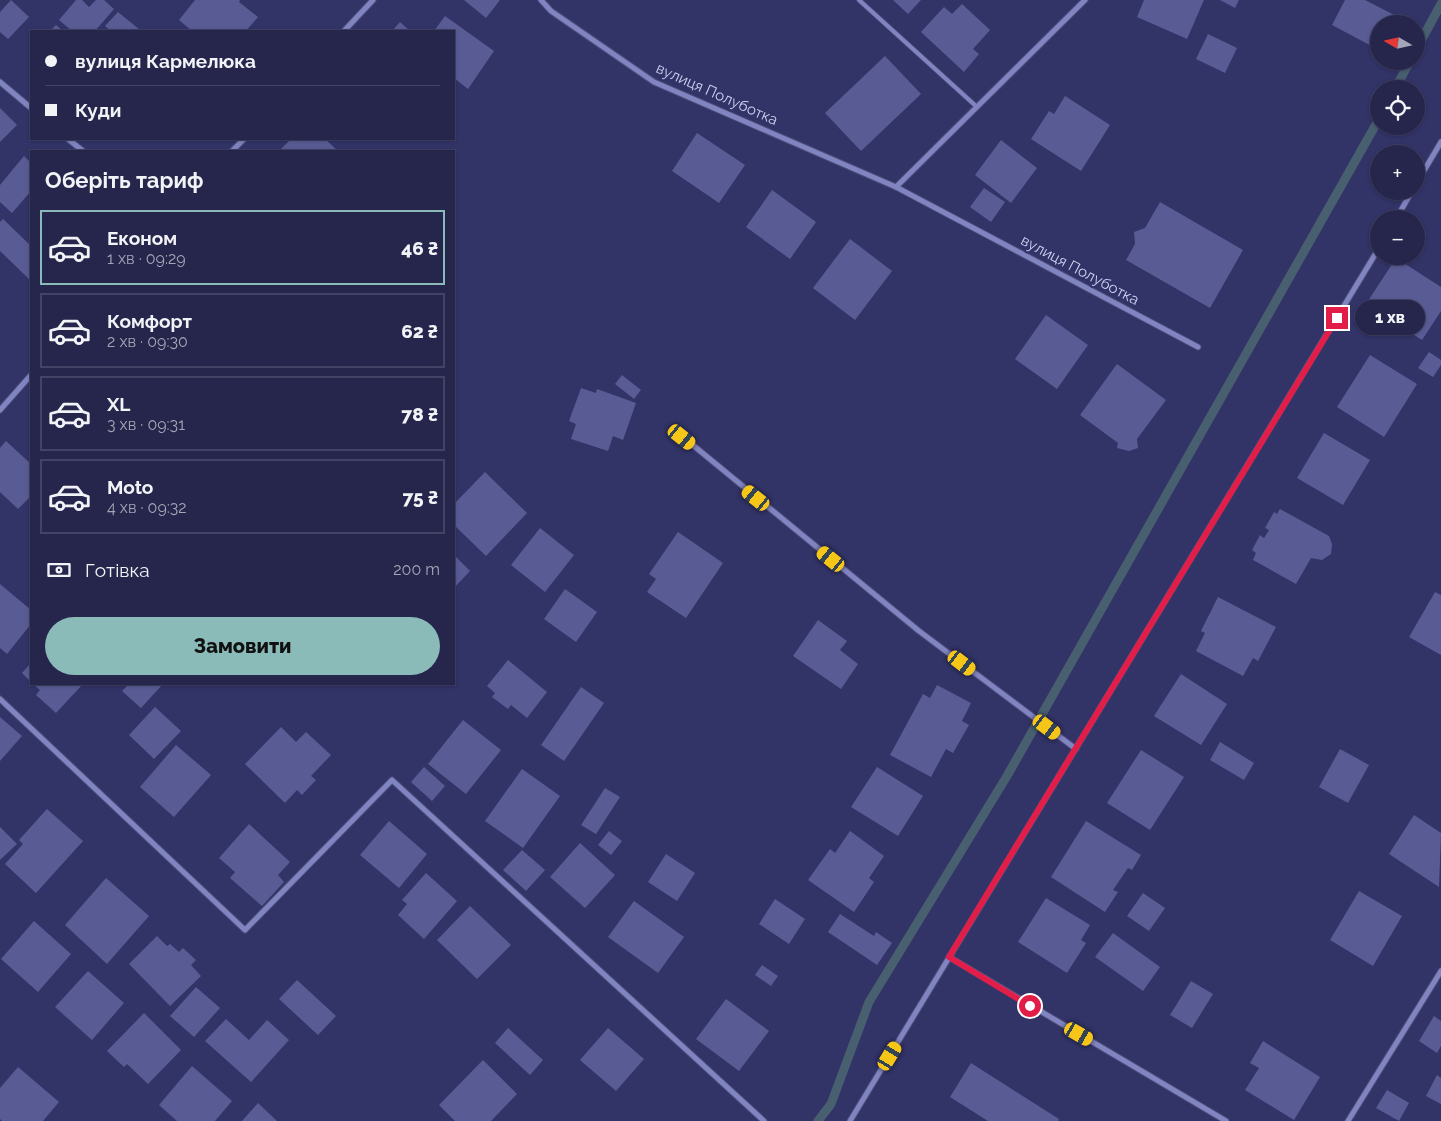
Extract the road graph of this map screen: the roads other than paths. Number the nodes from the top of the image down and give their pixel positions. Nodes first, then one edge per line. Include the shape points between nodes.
1 (373, 0) edge
2 (541, 0) edge
3 (859, 0) edge
4 (1085, 0) edge
5 (345, 30) edge
6 (0, 82) edge
7 (30, 107) edge
8 (977, 107) junction
9 (69, 140) edge
10 (243, 140) edge
11 (1441, 142) edge
12 (82, 150) edge
13 (233, 150) edge
14 (1425, 169) edge
15 (896, 187) junction
16 (1370, 263) edge
17 (1198, 347) dead end
18 (30, 376) edge
19 (0, 410) edge
20 (682, 437) dead end
21 (0, 699) edge
22 (1076, 749) junction
23 (949, 957) junction
24 (1441, 971) edge
25 (764, 1121) edge
26 (850, 1121) edge
27 (1226, 1121) edge
28 (1348, 1121) edge

1 - 5 street
2 - 15 street, вулиця Полуботка via 551,11 654,82
3 - 8 lane
4 - 8 street
6 - 7 street
8 - 15 street
9 - 12 street
10 - 13 street
11 - 14 street
15 - 17 street, вулиця Полуботка
16 - 22 street
18 - 19 street
20 - 22 street via 919,632
21 - 25 street via 245,930 392,780
22 - 23 street
23 - 26 street
23 - 27 street
24 - 28 street

